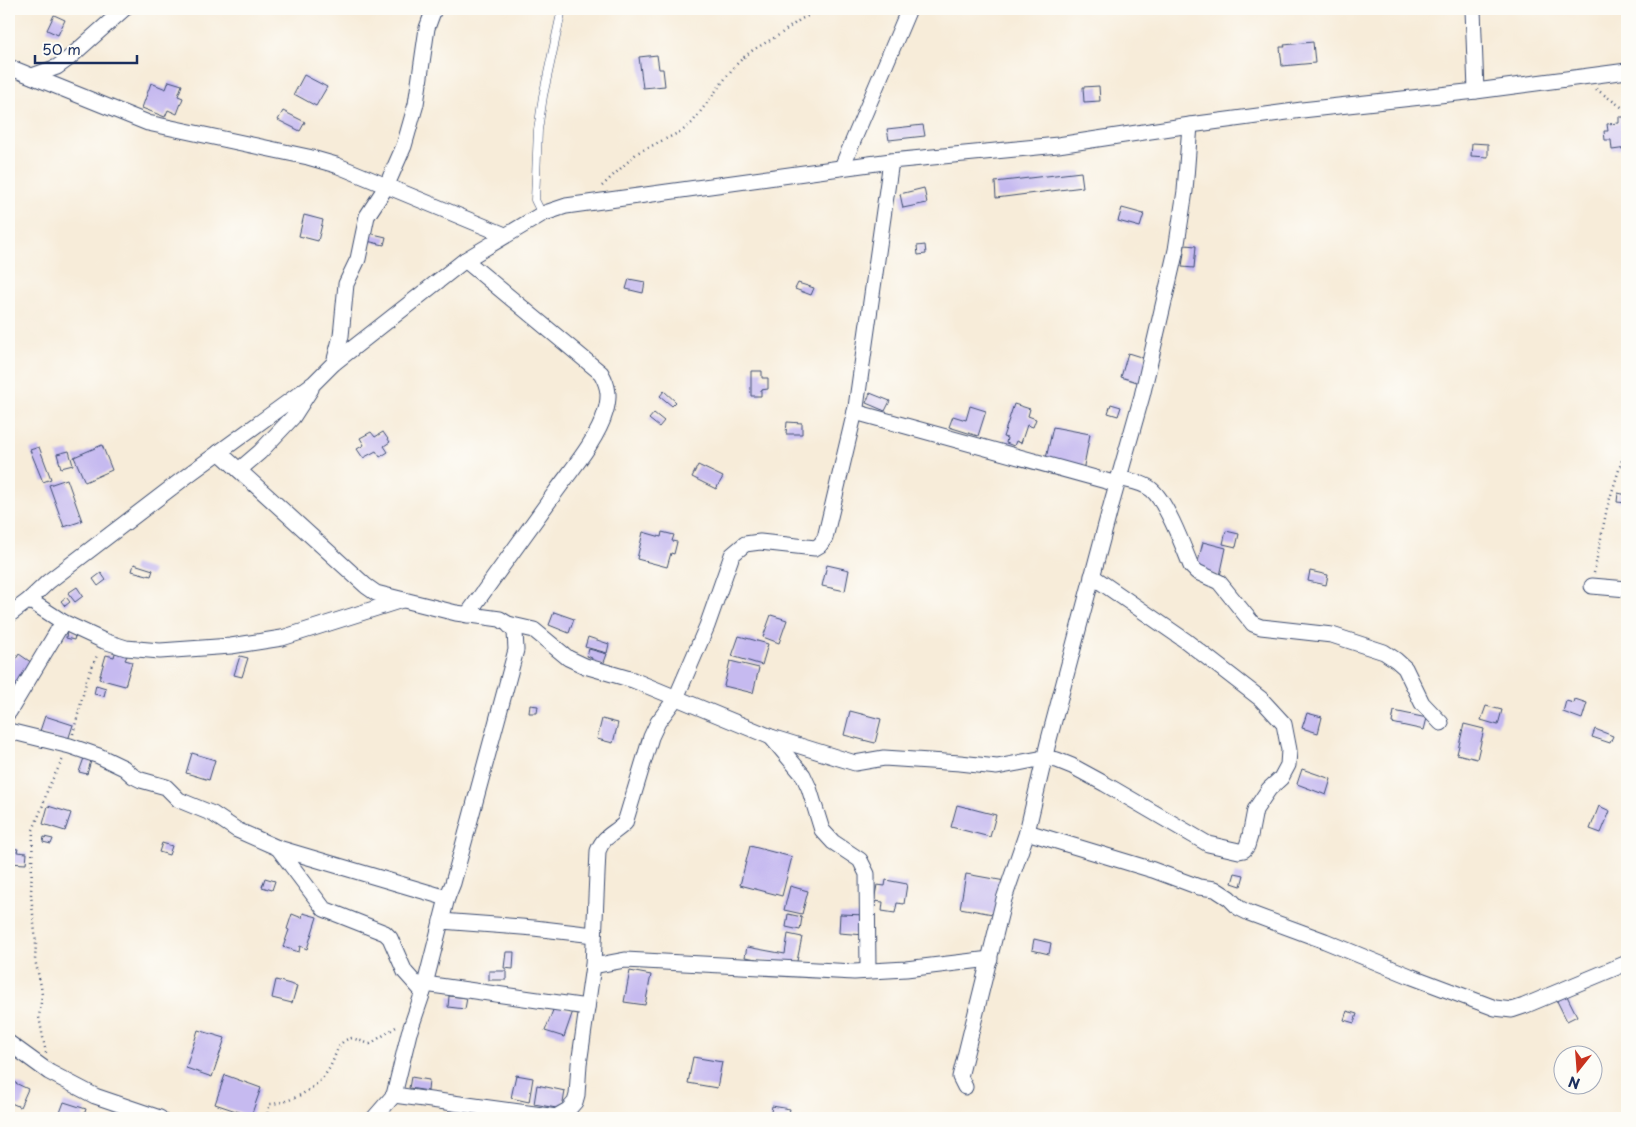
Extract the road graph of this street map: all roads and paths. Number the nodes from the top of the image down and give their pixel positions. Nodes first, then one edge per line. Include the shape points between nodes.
1 (124, 9) edge
2 (434, 9) edge
3 (446, 9) edge
4 (562, 9) edge
5 (817, 9) edge
6 (909, 9) edge
7 (1473, 9) edge
8 (427, 28) junction
9 (9, 67) edge
10 (1627, 71) edge
11 (32, 76) junction
12 (1577, 77) junction
13 (1476, 91) junction
14 (1627, 111) edge
15 (1190, 125) junction
16 (891, 161) junction
17 (842, 167) junction
18 (386, 187) junction
19 (591, 203) junction
20 (542, 214) junction
21 (505, 235) junction
22 (465, 260) junction
23 (334, 363) junction
24 (314, 383) junction
25 (855, 412) junction
26 (1627, 444) edge
27 (219, 452) junction
28 (239, 470) junction
29 (1118, 481) junction
30 (1092, 576) junction
31 (1592, 586) joint
32 (1627, 589) edge
33 (29, 600) junction
34 (402, 600) junction
35 (9, 610) edge
36 (467, 615) junction
37 (63, 622) junction
38 (508, 624) junction
39 (104, 641) junction
40 (676, 698) junction
41 (9, 712) edge
42 (1441, 723) dead end
43 (9, 730) edge
44 (771, 738) junction
45 (70, 746) junction
46 (1044, 758) junction
47 (1028, 832) junction
48 (278, 848) junction
49 (447, 898) junction
50 (441, 921) junction
51 (594, 935) junction
52 (990, 959) junction
53 (1627, 963) edge
54 (593, 966) junction
55 (868, 970) junction
56 (424, 988) junction
57 (587, 1007) junction
58 (416, 1014) junction
59 (9, 1043) edge
60 (49, 1072) junction
61 (965, 1087) dead end
62 (394, 1095) junction
63 (556, 1117) edge
64 (160, 1118) edge
65 (198, 1118) edge
66 (242, 1118) edge
67 (266, 1118) edge
68 (374, 1118) edge

1 - 11 street via 68,59
2 - 8 street
3 - 8 street
4 - 20 lane via 538,130 535,200
5 - 19 path via 743,58 692,123 637,153 604,183
6 - 17 street
7 - 13 street
8 - 18 street via 416,104 404,146
9 - 11 street
10 - 12 street
11 - 18 street via 148,123 308,157 336,165
12 - 13 street
12 - 14 path
13 - 15 street
15 - 16 street via 1058,146
15 - 29 street via 1176,250 1142,396
16 - 17 street
16 - 25 street
17 - 19 street
18 - 21 street
18 - 23 street via 367,216 358,259 346,284 341,336
19 - 20 street via 566,206
20 - 21 street
21 - 22 street
22 - 23 street
22 - 36 street via 601,372 609,395 600,426
23 - 24 street
24 - 27 street
24 - 28 street via 293,417
25 - 29 street
25 - 40 street via 825,538 815,548 760,542 745,544 732,555 707,626
26 - 31 path via 1607,508
27 - 28 street
27 - 33 street via 48,582
28 - 34 street via 366,586 376,593
29 - 30 street
29 - 42 street via 1140,484 1152,490 1166,510 1192,566 1197,572 1219,582 1254,624 1332,635 1384,652 1405,668 1422,703
30 - 46 street
30 - 46 street via 1186,641 1261,700 1284,724 1288,765 1255,810 1248,846 1239,851 1208,844 1072,766
31 - 32 street
33 - 35 street
33 - 37 street
34 - 36 street
34 - 39 street via 282,638 231,646 160,651 126,648
36 - 38 street via 500,619
37 - 39 street
37 - 41 street
38 - 40 street via 534,630 568,658 585,666 633,680
38 - 49 street via 515,632 516,650
39 - 45 path via 87,679
40 - 44 street
40 - 51 street via 658,722 651,738 625,823 606,837 598,851
43 - 45 street
44 - 46 street via 855,763 884,758 997,768
44 - 55 street via 802,775 822,830 833,842 860,860 867,874
45 - 48 street via 124,768 141,780 166,787 179,800 214,814 237,830
45 - 60 path via 48,788 32,830 34,960 42,996 38,1017
46 - 47 street
47 - 52 street via 1004,899
47 - 53 street via 1215,889 1249,914 1495,1008 1512,1010 1524,1006
48 - 49 street
48 - 56 street via 324,909 385,933 405,972
49 - 50 street
50 - 51 street
50 - 56 street
51 - 54 street
52 - 55 street
52 - 61 street via 960,1077
54 - 55 street via 634,960 854,972
54 - 57 street
56 - 57 street
56 - 58 street
57 - 63 street via 577,1095 568,1110
58 - 62 street
58 - 67 path via 370,1044 346,1039 338,1046 324,1077 293,1098 270,1104
59 - 60 street
60 - 64 street via 95,1096
62 - 63 street
62 - 68 street
65 - 66 path via 223,1110

